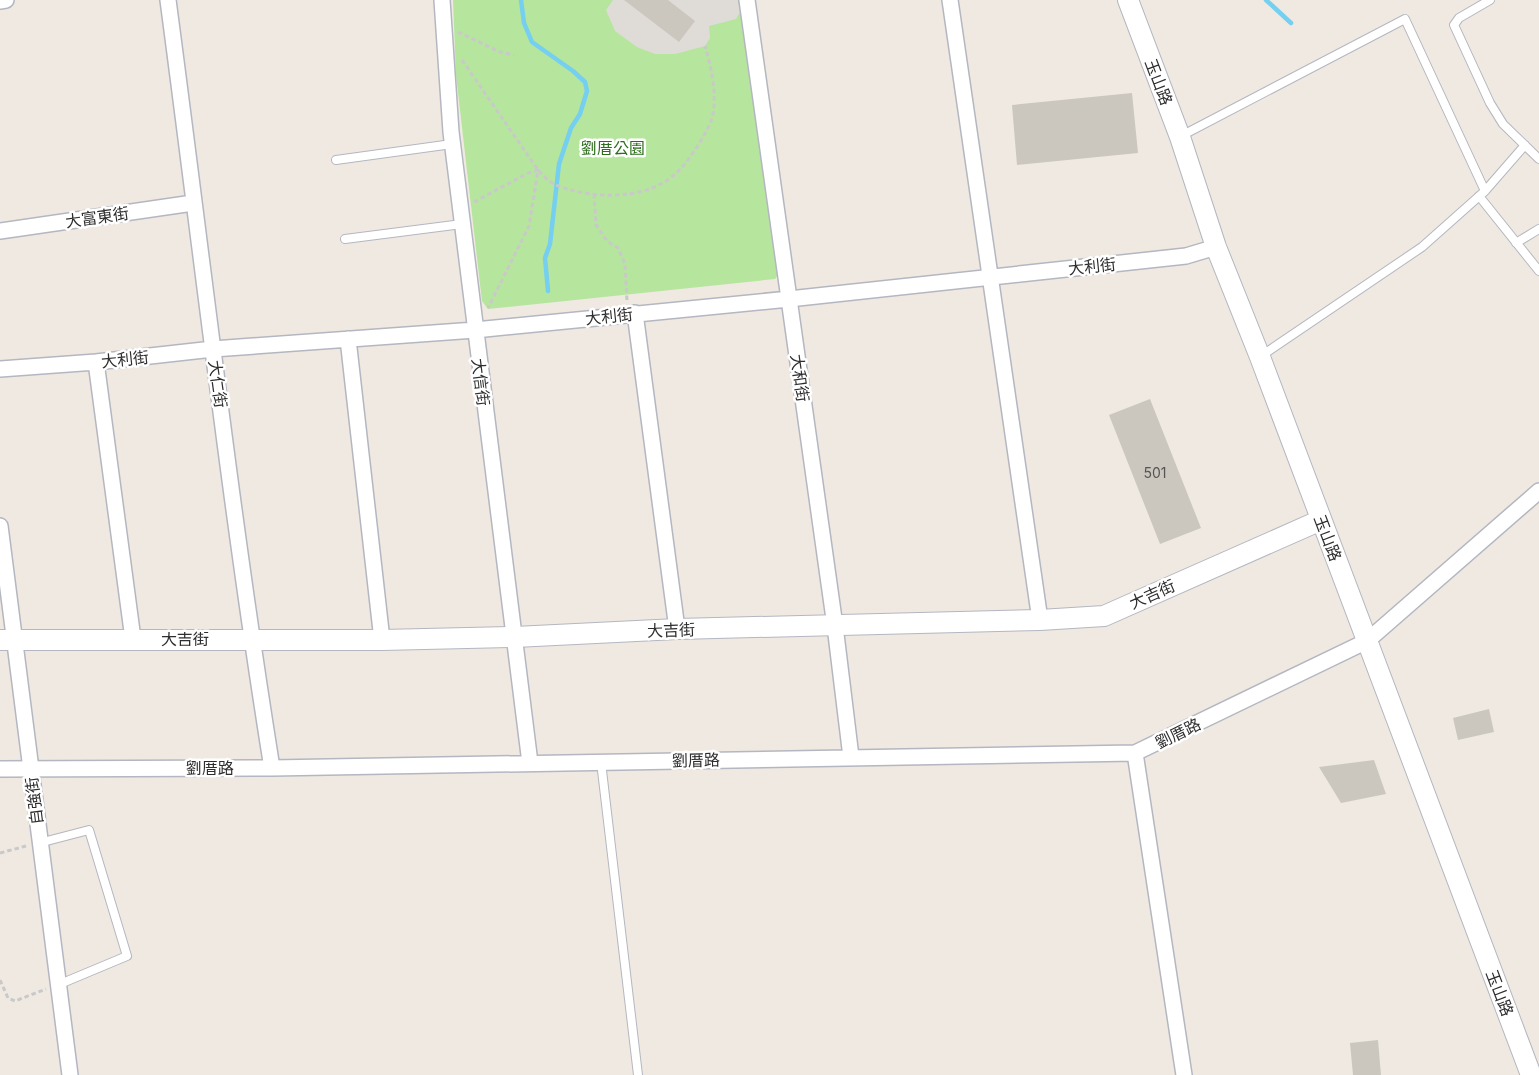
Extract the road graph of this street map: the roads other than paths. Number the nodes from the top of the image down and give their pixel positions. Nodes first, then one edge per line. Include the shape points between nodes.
1 (6, 0) edge
2 (168, 0) edge
3 (442, 0) edge
4 (747, 0) edge
5 (950, 0) edge
6 (1128, 0) edge
7 (1490, 0) edge
8 (0, 1) edge
9 (1180, 137) junction
10 (452, 144) junction
11 (1525, 145) junction
12 (1539, 159) edge
13 (336, 160) dead end
14 (1482, 194) junction
15 (193, 203) junction
16 (462, 224) junction
17 (1539, 229) edge
18 (0, 231) edge
19 (345, 239) dead end
20 (1516, 243) junction
21 (1216, 248) junction
22 (1539, 271) edge
23 (990, 276) junction
24 (789, 299) junction
25 (631, 313) junction
26 (475, 330) junction
27 (348, 339) junction
28 (213, 349) junction
29 (1260, 357) junction
30 (96, 362) junction
31 (0, 369) edge
32 (1539, 491) edge
33 (1321, 519) junction
34 (0, 526) edge
35 (1040, 620) junction
36 (835, 626) junction
37 (676, 629) junction
38 (515, 637) junction
39 (133, 639) junction
40 (252, 639) junction
41 (7, 640) edge
42 (382, 640) junction
43 (1367, 641) junction
44 (1135, 753) junction
45 (851, 757) junction
46 (601, 762) junction
47 (530, 763) junction
48 (30, 768) junction
49 (272, 768) junction
50 (0, 769) edge
51 (39, 843) junction
52 (60, 984) junction
53 (70, 1075) edge
54 (638, 1075) edge
55 (1184, 1075) edge
56 (1531, 1075) edge

1 - 8 street
2 - 15 street, 大仁街
3 - 10 street, 大信街
4 - 24 street, 大和街
5 - 23 street
6 - 9 street, 玉山路
7 - 11 lane via 1454,25 1490,103 1503,124
9 - 14 lane via 1405,19
9 - 21 street, 玉山路
10 - 13 lane
10 - 16 street, 大信街
11 - 12 lane
11 - 14 lane
14 - 20 lane
14 - 29 lane via 1422,247
15 - 18 street, 大富東街
15 - 28 street, 大仁街
16 - 19 lane
16 - 26 street, 大信街
17 - 20 lane
20 - 22 lane
21 - 23 street, 大利街 via 1186,256
21 - 29 street, 玉山路
23 - 24 street, 大利街
23 - 35 street
24 - 25 street, 大利街
24 - 36 street, 大和街
25 - 26 street, 大利街
25 - 37 street
26 - 27 street, 大利街
26 - 38 street, 大信街
27 - 28 street, 大利街
27 - 42 street
28 - 30 street, 大利街
28 - 40 street, 大仁街
29 - 33 street, 玉山路
30 - 31 street, 大利街
30 - 39 street
32 - 43 street, 劉厝路
33 - 35 street, 大吉街 via 1104,616
33 - 43 street, 玉山路
34 - 41 street, 自強街
35 - 36 street, 大吉街
36 - 37 street, 大吉街
36 - 45 street, 大和街
37 - 38 street, 大吉街
38 - 42 street, 大吉街
38 - 47 street, 大信街
39 - 40 street, 大吉街
39 - 41 street, 大吉街
40 - 42 street, 大吉街
40 - 49 street, 大仁街
41 - 48 street, 自強街
43 - 44 street, 劉厝路
43 - 56 street, 玉山路
44 - 45 street, 劉厝路
44 - 55 street
45 - 46 street, 劉厝路
46 - 47 street, 劉厝路
46 - 54 lane
47 - 49 street, 劉厝路
48 - 49 street, 劉厝路
48 - 50 street, 劉厝路
48 - 51 street, 自強街
51 - 52 street, 自強街
51 - 52 lane via 89,830 128,956
52 - 53 street, 自強街

